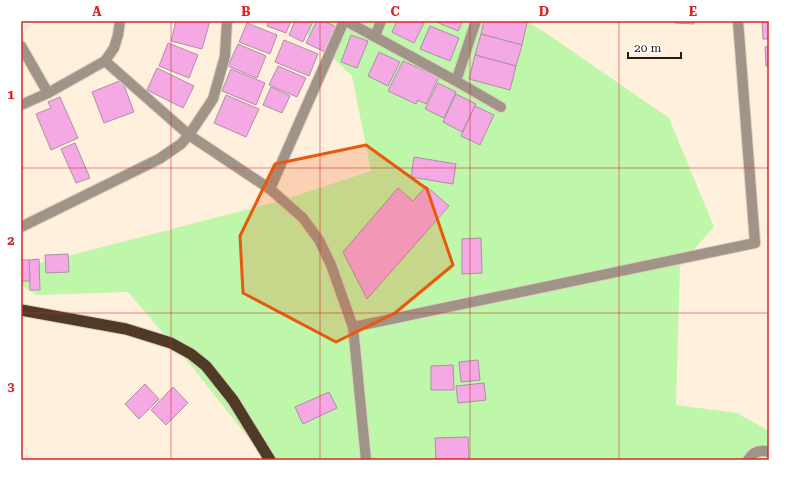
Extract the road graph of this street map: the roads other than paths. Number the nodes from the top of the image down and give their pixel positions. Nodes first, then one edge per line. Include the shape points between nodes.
1 (120, 21) edge
2 (227, 21) edge
3 (346, 21) edge
4 (381, 21) edge
5 (476, 21) edge
6 (738, 21) edge
7 (375, 36) junction
8 (21, 46) edge
9 (105, 62) junction
10 (456, 81) junction
11 (48, 93) junction
12 (21, 105) edge
13 (501, 108) dead end
14 (189, 134) junction
15 (270, 189) junction
16 (21, 227) edge
17 (21, 310) edge
18 (353, 327) junction
19 (769, 452) edge
20 (270, 460) edge
21 (366, 460) edge
22 (748, 460) edge

1 - 9 street via 114,48
2 - 14 street via 225,56 213,99
3 - 7 street
3 - 15 street
4 - 7 street
5 - 10 street
6 - 18 street via 755,243
7 - 10 street
8 - 11 street
9 - 11 street
9 - 14 street
10 - 13 street
11 - 12 street
14 - 15 street
14 - 16 street via 172,151 159,159
15 - 18 street via 303,218 319,240 331,265
17 - 20 highway via 126,329 171,343 191,354 206,366 233,400
18 - 21 street
19 - 22 street via 753,453

